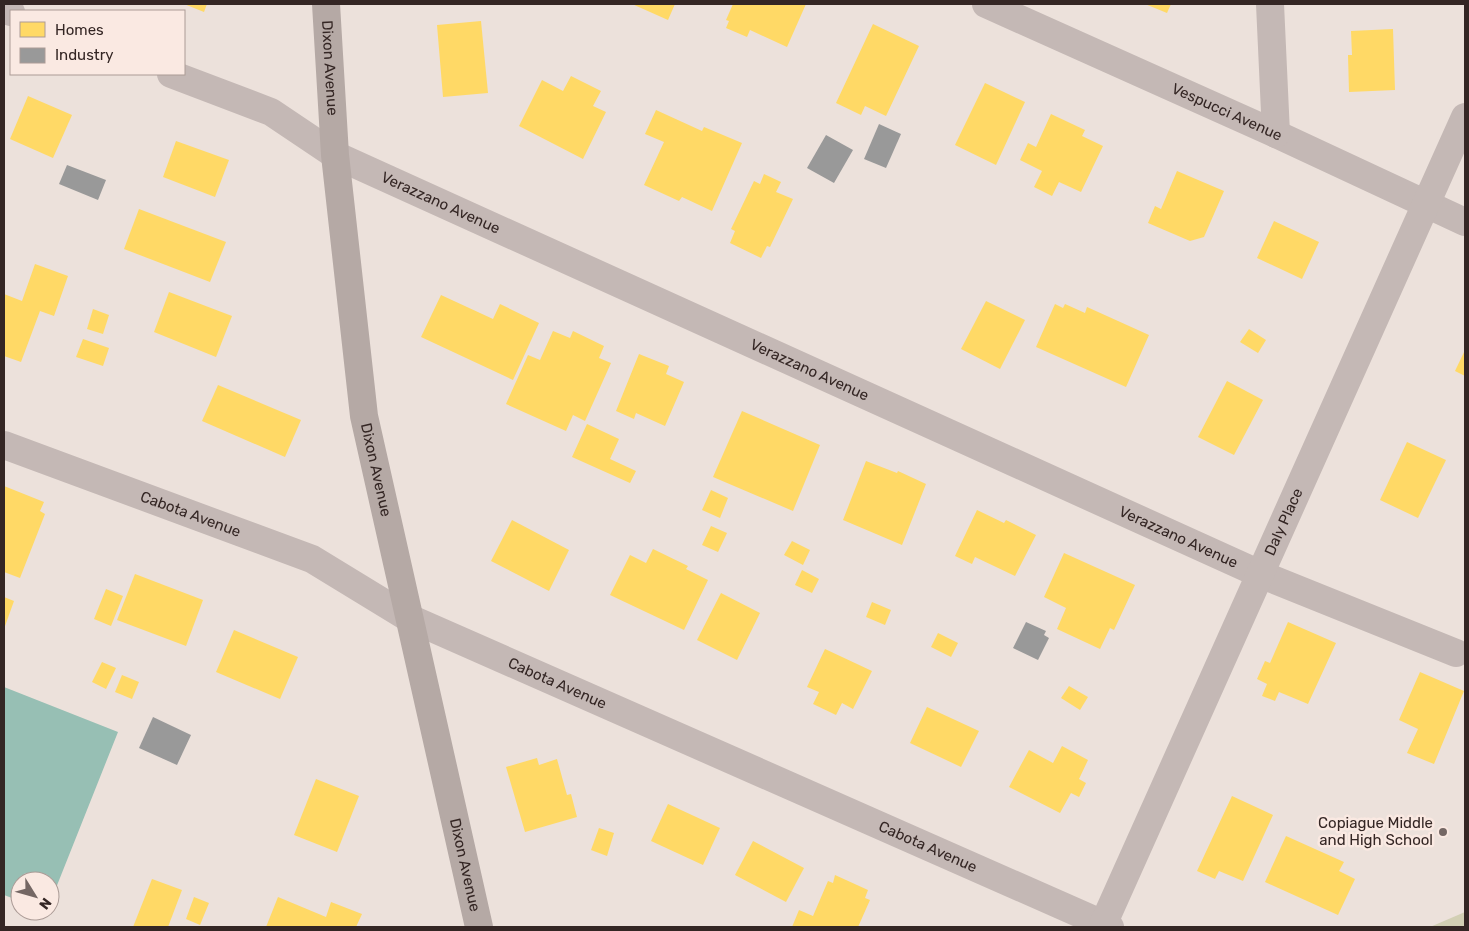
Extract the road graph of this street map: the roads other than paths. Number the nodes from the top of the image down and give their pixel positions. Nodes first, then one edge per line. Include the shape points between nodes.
1 (326, 4) edge
2 (986, 4) edge
3 (1270, 4) edge
4 (173, 75) edge
5 (1465, 117) edge
6 (1276, 134) junction
7 (335, 155) junction
8 (1426, 204) junction
9 (1465, 222) edge
10 (4, 445) edge
11 (1260, 574) junction
12 (407, 616) junction
13 (1456, 653) dead end
14 (1105, 926) edge
15 (478, 927) edge

1 - 7 main road, Dixon Avenue
2 - 6 street, Vespucci Avenue
3 - 6 street
4 - 7 street, Verazzano Avenue via 271,112
5 - 8 street, Daly Place
6 - 8 street, Vespucci Avenue
7 - 11 street, Verazzano Avenue
7 - 12 main road, Dixon Avenue via 364,416
8 - 9 street, Vespucci Avenue
8 - 11 street, Daly Place
10 - 12 street, Cabota Avenue via 312,559
11 - 13 street, Verazzano Avenue
11 - 14 street, Daly Place
12 - 14 street, Cabota Avenue
12 - 15 main road, Dixon Avenue

